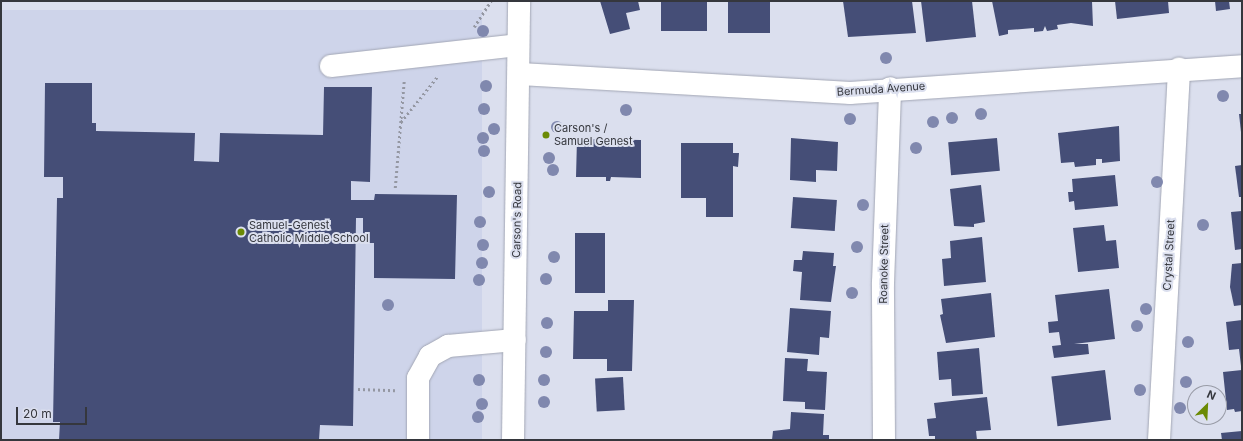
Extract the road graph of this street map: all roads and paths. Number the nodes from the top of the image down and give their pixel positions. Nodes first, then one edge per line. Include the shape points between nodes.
1 (519, 1) edge
2 (518, 45) junction
3 (331, 66) dead end
4 (1242, 66) edge
5 (1179, 69) junction
6 (405, 73) dead end
7 (520, 74) junction
8 (439, 75) dead end
9 (890, 88) junction
10 (401, 122) junction
11 (395, 188) dead end
12 (515, 340) junction
13 (358, 389) dead end
14 (418, 391) junction
15 (418, 440) edge
16 (513, 440) edge
17 (884, 440) edge
18 (1159, 440) edge

1 - 2 street, Carson's Road
2 - 3 street
2 - 7 street, Carson's Road
4 - 5 street, Bermuda Avenue
5 - 9 street, Bermuda Avenue
5 - 18 street, Crystal Street
6 - 10 path
7 - 9 street, Bermuda Avenue via 850,93
7 - 12 street, Carson's Road
8 - 10 path
9 - 17 street, Roanoke Street via 883,283
10 - 11 path
12 - 14 street via 448,346 430,356 418,378
12 - 16 street, Carson's Road
13 - 14 path
14 - 15 street

